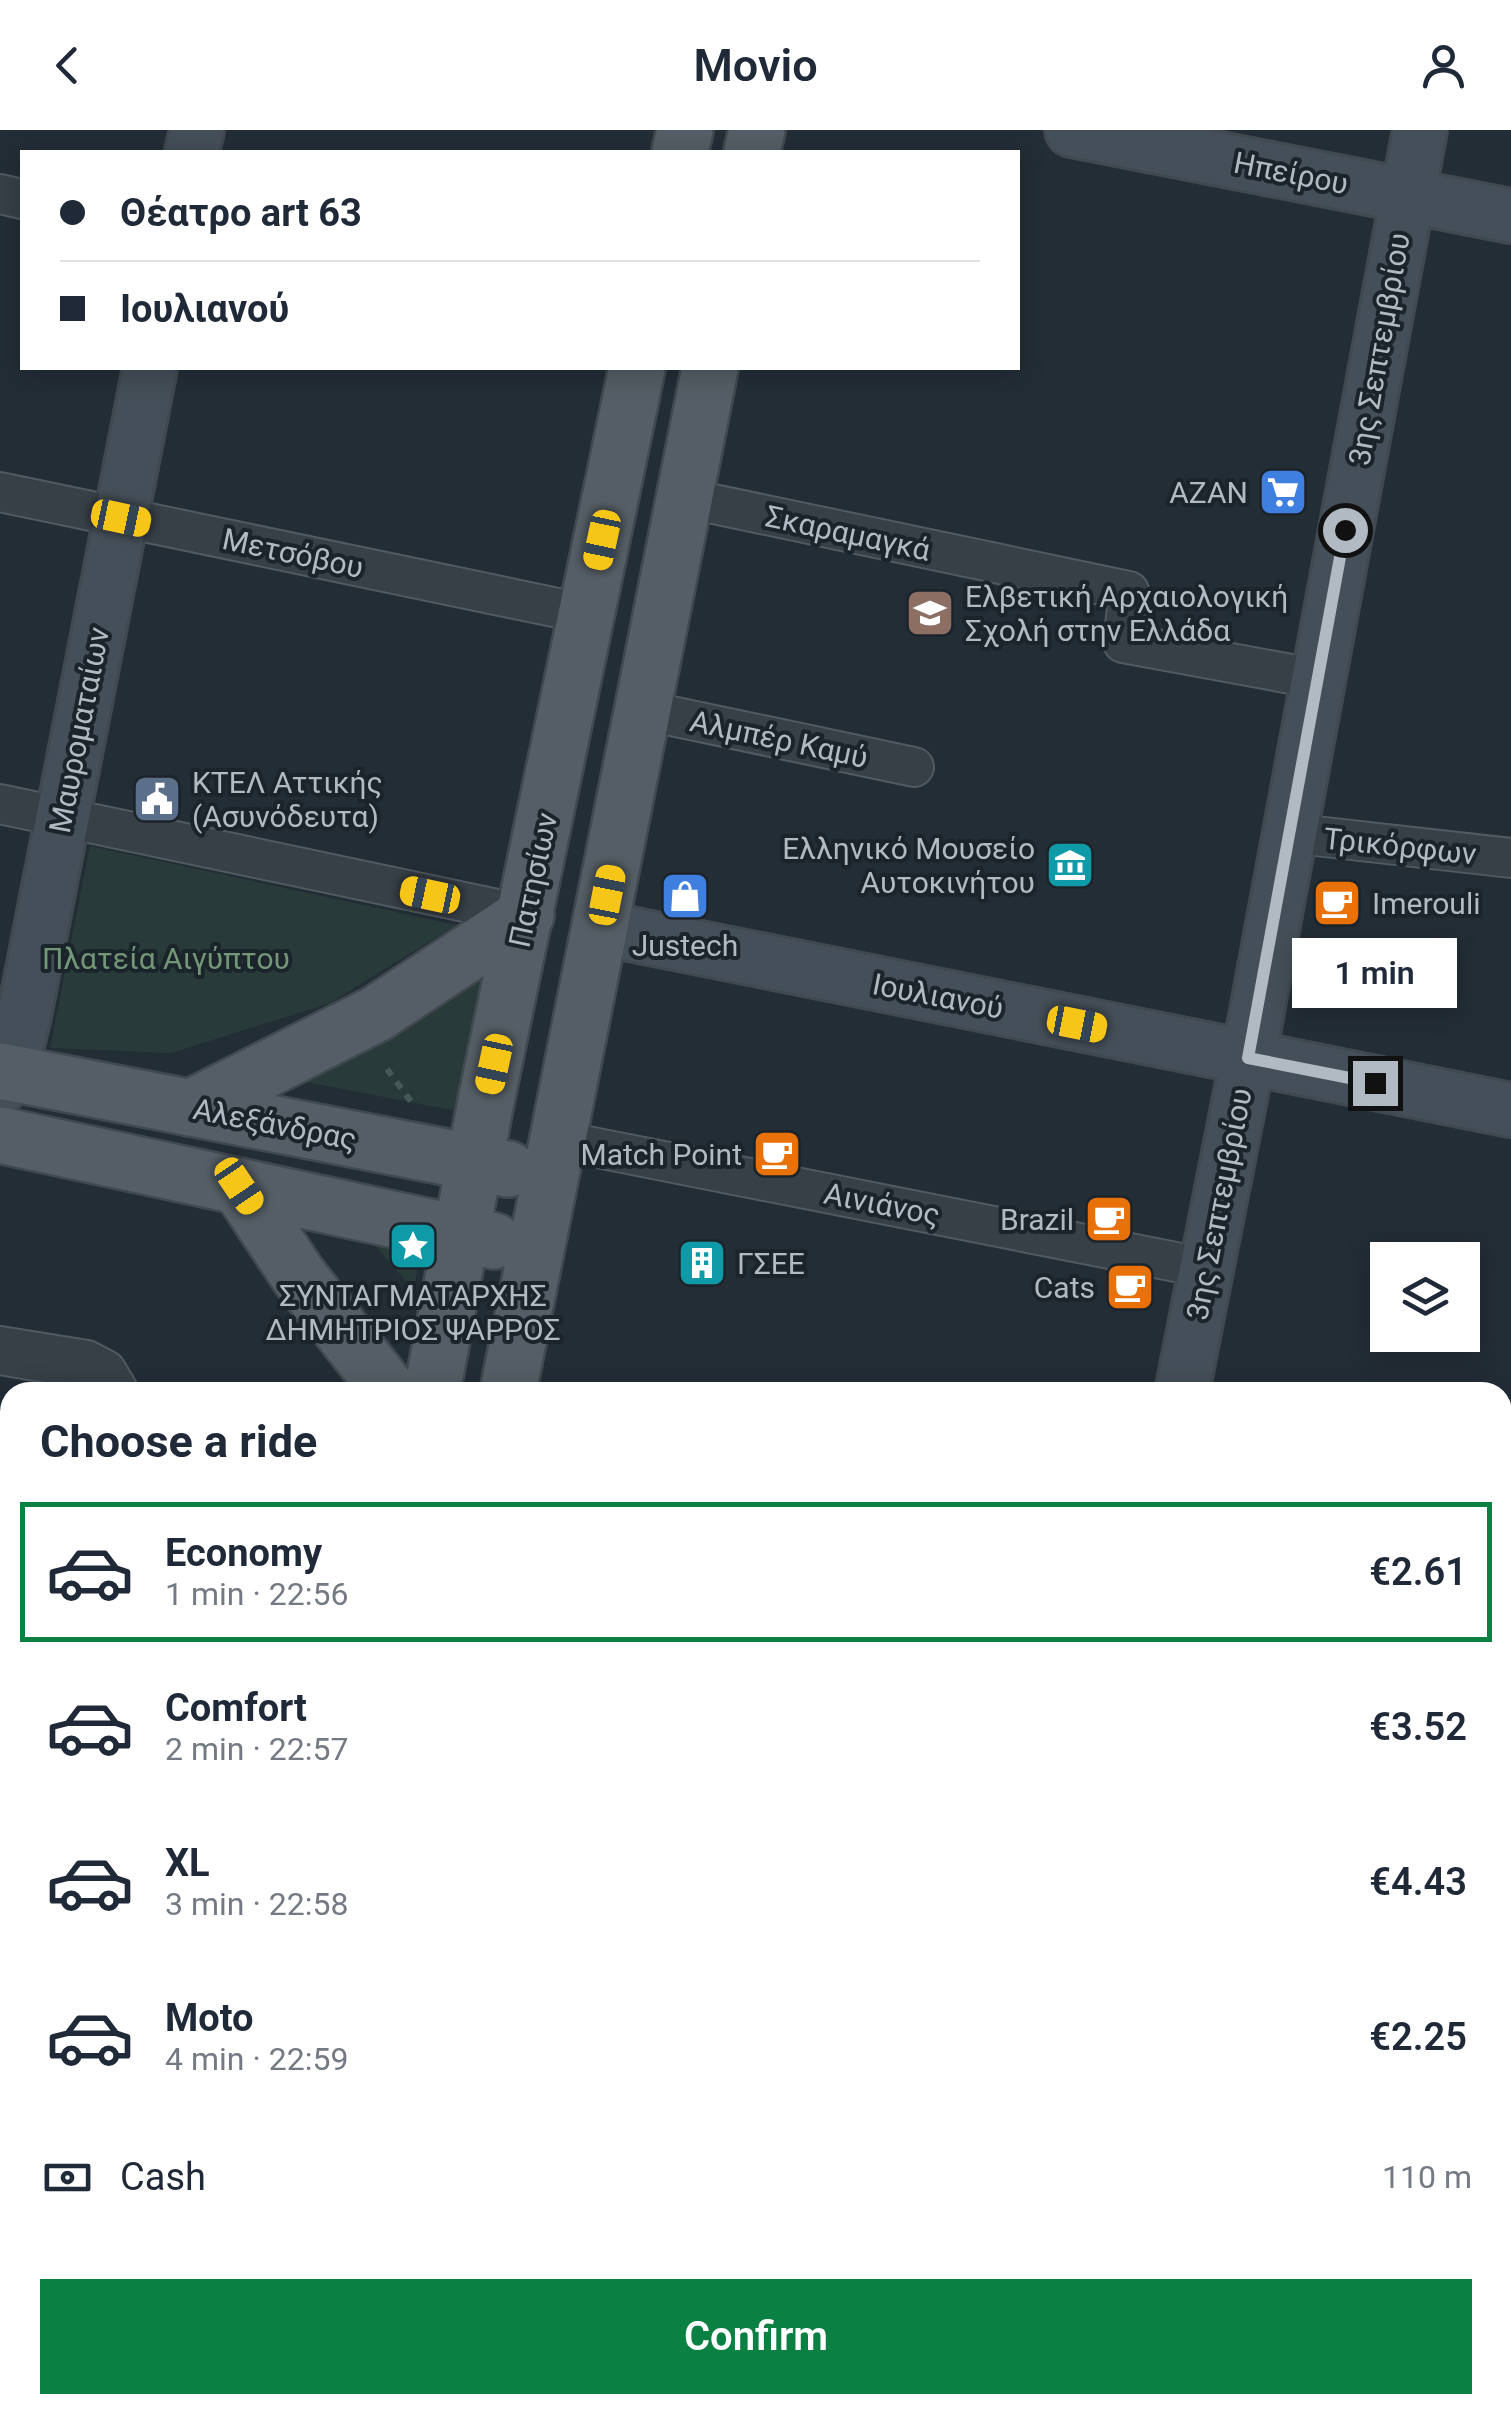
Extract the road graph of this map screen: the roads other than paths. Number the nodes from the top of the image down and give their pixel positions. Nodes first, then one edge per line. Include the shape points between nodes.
1 (1072, 130) edge
2 (1420, 130) edge
3 (1407, 196) junction
4 (1511, 216) edge
5 (150, 370) edge
6 (636, 370) edge
7 (710, 370) edge
8 (0, 492) edge
9 (684, 498) junction
10 (121, 518) junction
11 (587, 614) junction
12 (1318, 680) junction
13 (643, 710) junction
14 (914, 768) dead end
15 (0, 804) edge
16 (62, 817) junction
17 (1290, 833) junction
18 (1511, 858) edge
19 (526, 915) junction
20 (600, 928) junction
21 (1248, 1058) junction
22 (4, 1078) edge
23 (190, 1108) junction
24 (1511, 1110) edge
25 (0, 1135) edge
26 (554, 1159) junction
27 (474, 1162) junction
28 (239, 1186) junction
29 (460, 1234) junction
30 (536, 1250) junction
31 (1206, 1268) junction
32 (0, 1346) edge
33 (0, 1366) edge
34 (81, 1382) edge
35 (113, 1382) edge
36 (382, 1382) edge
37 (434, 1382) edge
38 (510, 1382) edge
39 (1184, 1382) edge

1 - 3 main road, Ηπείρου
2 - 3 main road, 3ης Σεπτεμβρίου
3 - 4 main road, Ηπείρου
3 - 12 main road, 3ης Σεπτεμβρίου
5 - 10 main road, Μαυροματαίων
6 - 11 main road, Πατησίων
7 - 9 main road
8 - 10 street, Μετσόβου
9 - 12 street, Σκαραμαγκά via 1129,591 1123,643
9 - 13 main road
10 - 11 street, Μετσόβου
10 - 16 main road, Μαυροματαίων
11 - 19 main road, Πατησίων
12 - 17 main road, 3ης Σεπτεμβρίου
13 - 14 street, Αλμπέρ Καμύ
13 - 20 main road
15 - 16 street
16 - 19 street
16 - 22 main road, Μαυροματαίων
17 - 18 street, Τρικόρφων
17 - 21 main road, 3ης Σεπτεμβρίου
19 - 23 main road via 376,1014
19 - 27 main road, Πατησίων
20 - 21 main road, Ιουλιανού
20 - 26 main road
21 - 24 main road, Ιουλιανού
21 - 31 main road, 3ης Σεπτεμβρίου
22 - 23 main road, Αλεξάνδρας
23 - 27 main road, Αλεξάνδρας
25 - 28 main road
26 - 27 main road, Αλεξάνδρας
26 - 30 main road
26 - 31 street, Αινιάνος
27 - 29 main road, Πατησίων
28 - 29 main road
28 - 36 main road
29 - 30 main road
29 - 37 main road, Πατησίων
30 - 38 main road
31 - 39 main road, 3ης Σεπτεμβρίου
32 - 35 street via 87,1360
33 - 34 lane

